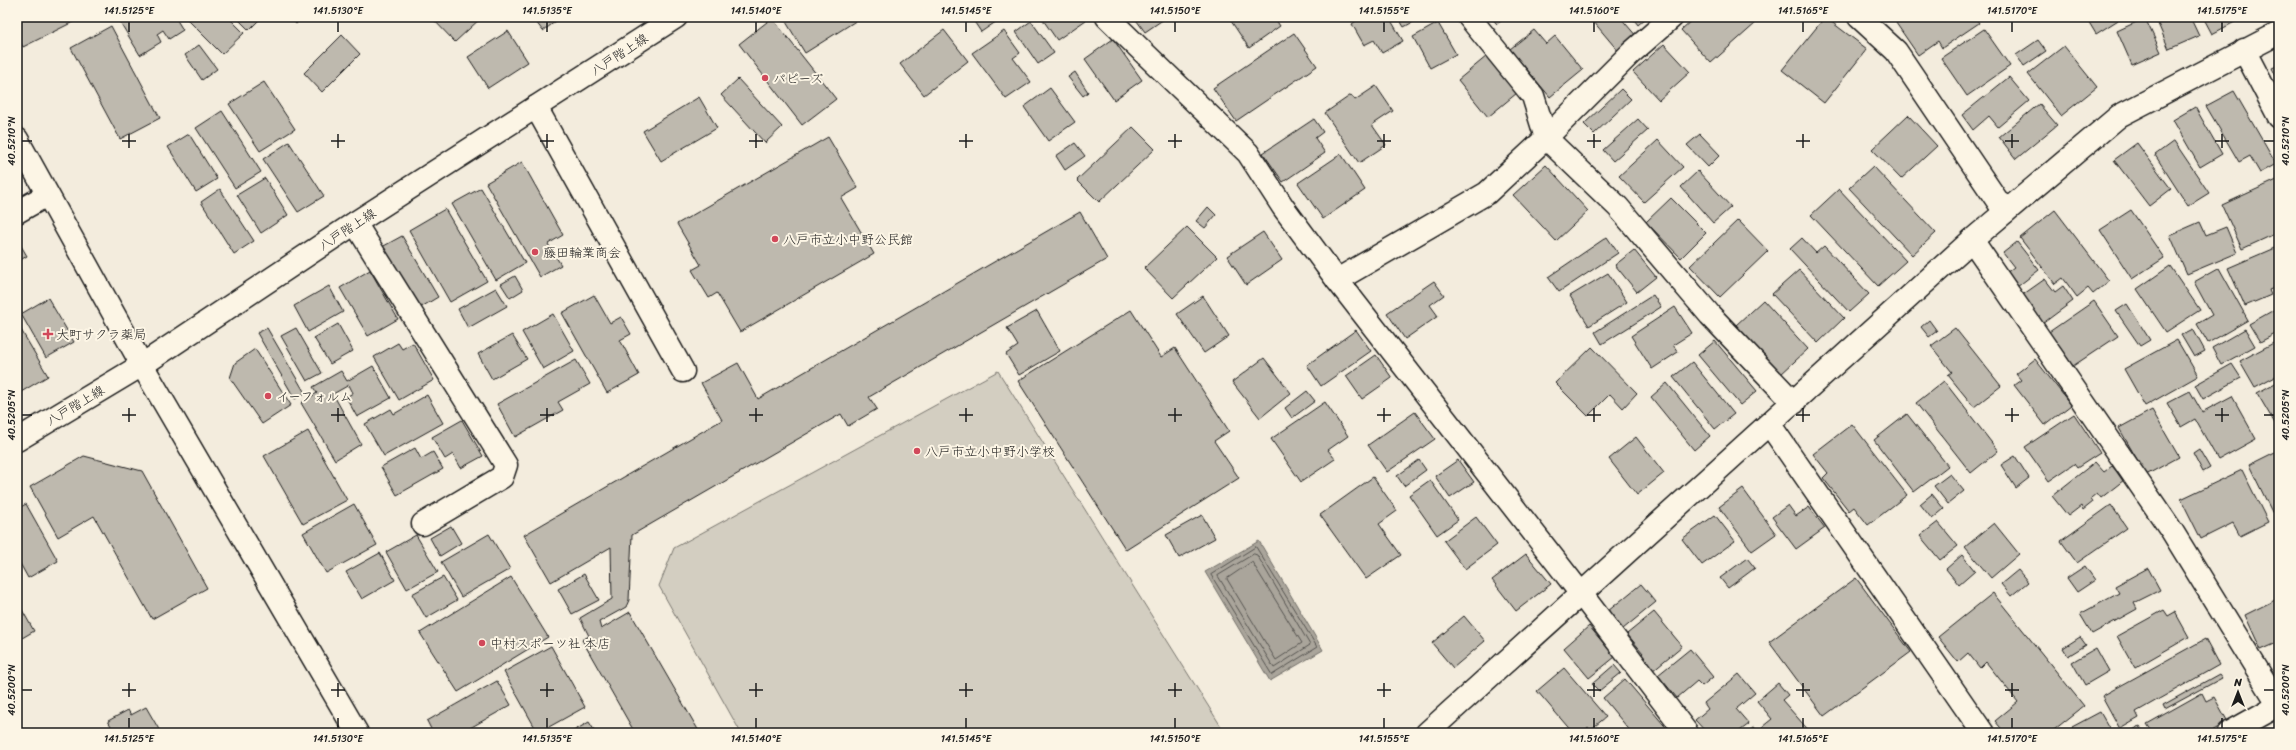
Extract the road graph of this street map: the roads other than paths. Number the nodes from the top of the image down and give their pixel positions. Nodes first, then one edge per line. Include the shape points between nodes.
1 (676, 17) edge
2 (1107, 17) edge
3 (1469, 17) edge
4 (1672, 17) edge
5 (1858, 17) edge
6 (2279, 33) edge
7 (2244, 50) junction
8 (536, 107) junction
9 (2279, 117) edge
10 (1546, 138) junction
11 (17, 139) edge
12 (47, 195) junction
13 (17, 212) edge
14 (2005, 212) junction
15 (355, 223) junction
16 (1972, 240) junction
17 (1337, 280) junction
18 (142, 365) junction
19 (683, 371) dead end
20 (1794, 403) junction
21 (1770, 425) junction
22 (17, 440) edge
23 (423, 524) dead end
24 (1582, 595) junction
25 (2279, 705) edge
26 (357, 733) edge
27 (1427, 733) edge
28 (1687, 733) edge
29 (1983, 733) edge
30 (2229, 733) edge

1 - 8 street, 八戸階上線
2 - 17 street via 1248,153 1283,207
3 - 10 street via 1533,96
4 - 10 street via 1631,53
5 - 14 street via 1896,50
6 - 7 street
7 - 9 street
7 - 14 street via 2119,116
8 - 15 street, 八戸階上線
8 - 19 street
10 - 17 street via 1487,193
10 - 20 street via 1618,207 1710,315
11 - 12 street
12 - 13 street
12 - 18 street
14 - 16 street
15 - 18 street, 八戸階上線
15 - 23 street via 506,465 502,477
16 - 20 street
16 - 25 street via 2172,530
17 - 24 street
18 - 22 street, 八戸階上線
18 - 26 street
20 - 21 street
21 - 24 street
21 - 29 street
24 - 27 street
24 - 28 street
25 - 30 street

